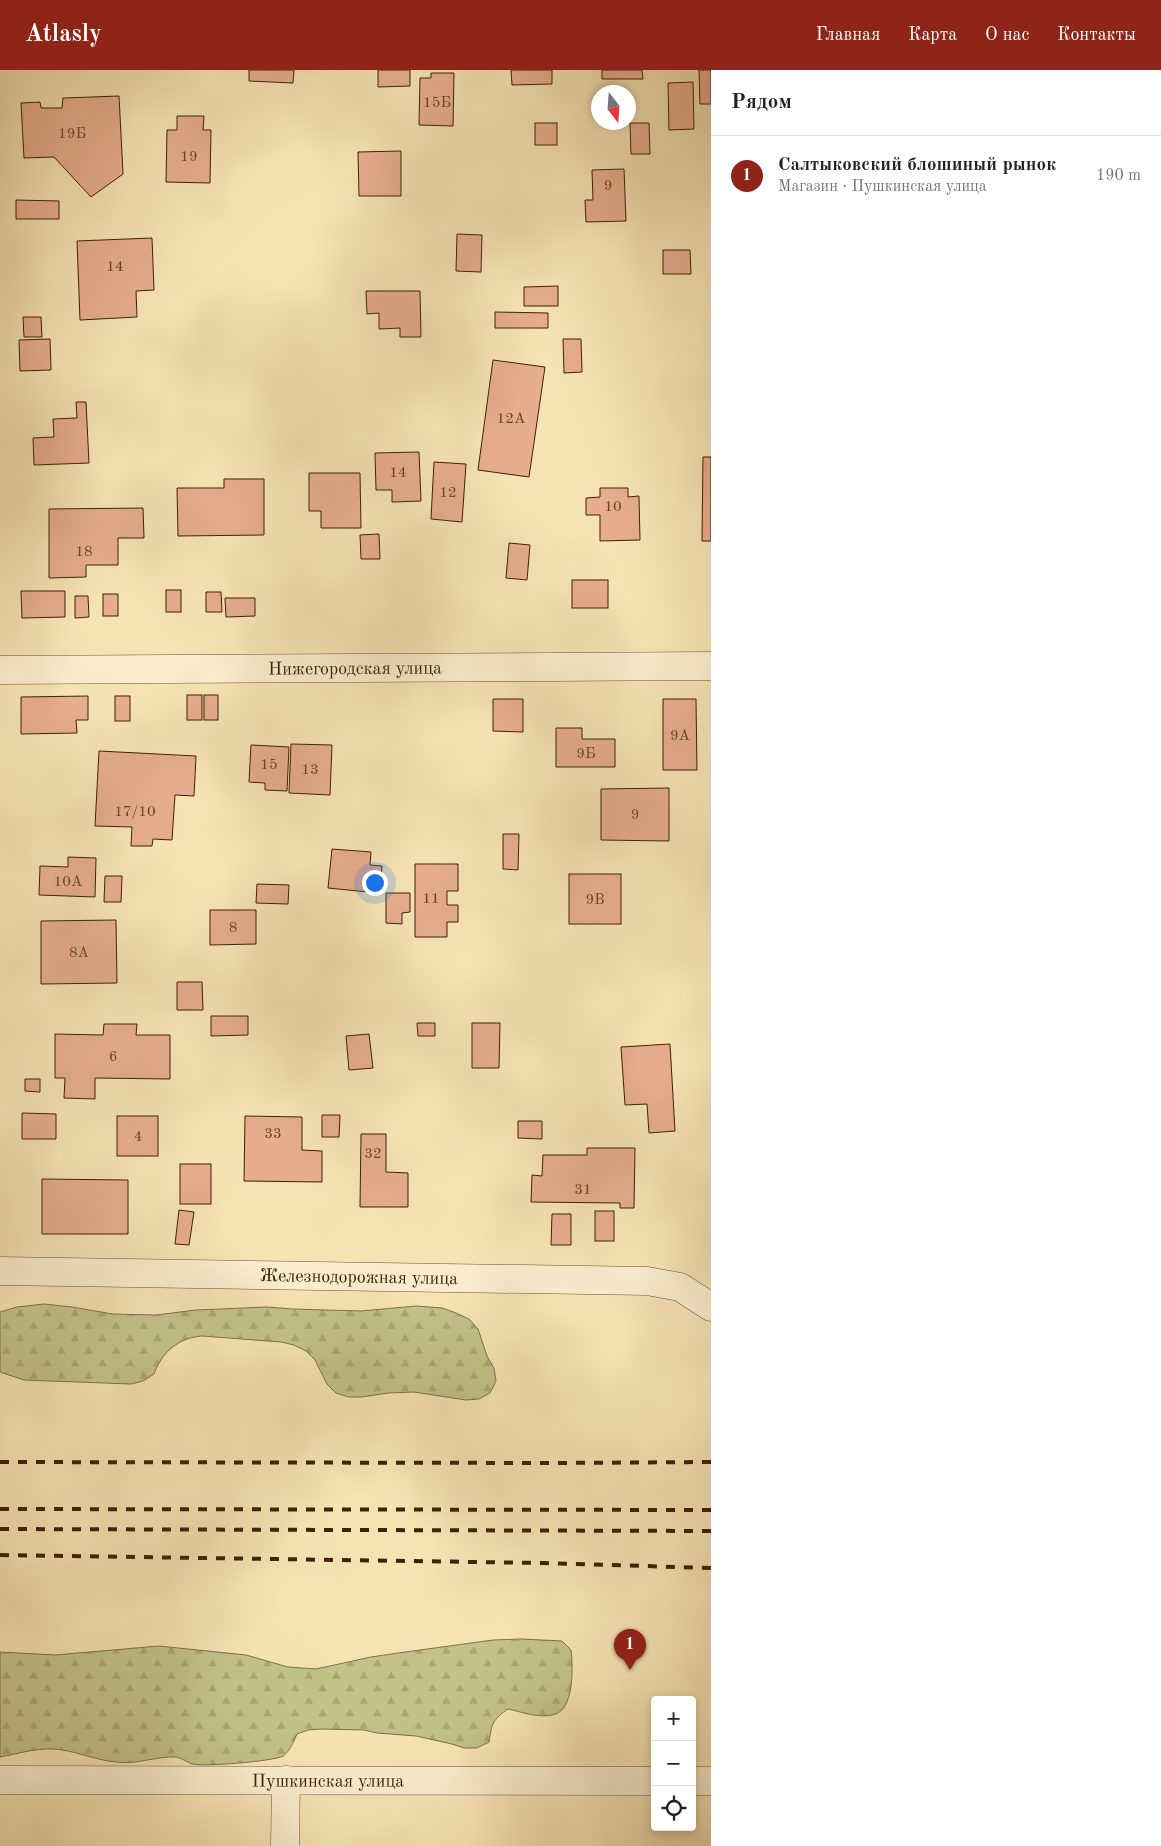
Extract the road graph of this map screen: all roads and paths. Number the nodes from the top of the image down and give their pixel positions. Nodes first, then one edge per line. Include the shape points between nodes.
1 (711, 666) edge
2 (0, 670) edge
3 (0, 1271) edge
4 (711, 1307) edge
5 (0, 1780) edge
6 (286, 1780) junction
7 (651, 1782) edge
8 (696, 1782) edge
9 (711, 1782) edge
10 (285, 1846) edge

1 - 2 street, Нижегородская улица
3 - 4 street, Железнодорожная улица via 647,1281 680,1287
5 - 6 street, Пушкинская улица
6 - 7 street, Пушкинская улица
6 - 10 street
8 - 9 street

